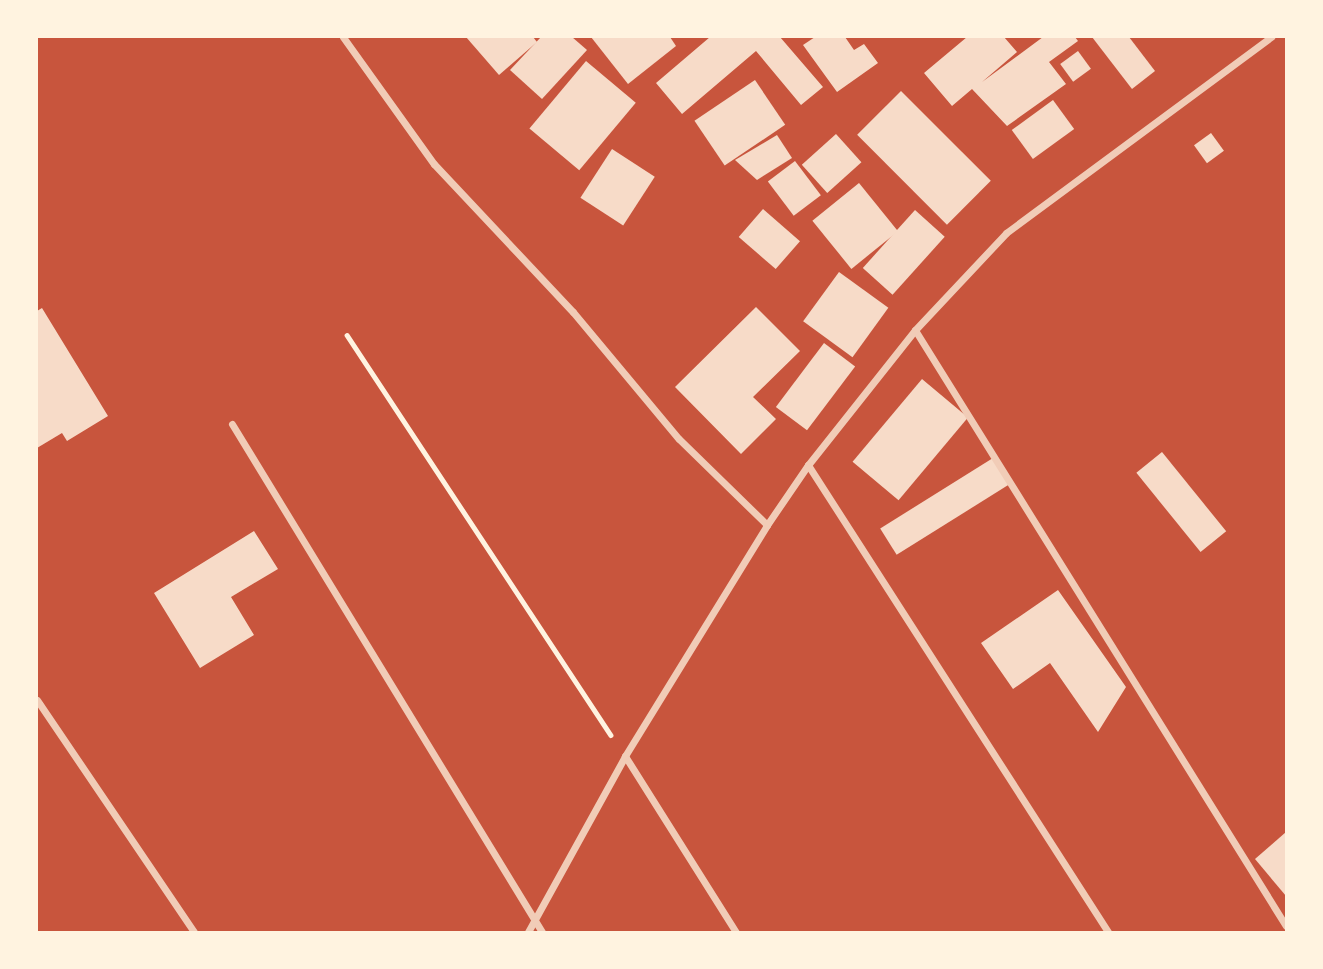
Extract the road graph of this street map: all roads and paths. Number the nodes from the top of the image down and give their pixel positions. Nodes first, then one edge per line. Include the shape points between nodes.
1 (343, 37) edge
2 (1271, 37) edge
3 (915, 330) junction
4 (347, 335) dead end
5 (232, 424) dead end
6 (808, 465) junction
7 (767, 525) junction
8 (37, 700) edge
9 (625, 756) junction
10 (535, 922) junction
11 (1286, 926) edge
12 (194, 932) edge
13 (528, 932) edge
14 (541, 932) edge
15 (736, 932) edge
16 (1108, 932) edge

1 - 7 street via 434,164 573,312 679,439
2 - 3 street via 1006,233
3 - 6 street
3 - 11 street
4 - 9 path
5 - 10 street
6 - 7 street
6 - 16 street
7 - 9 street
8 - 12 street
9 - 10 street
9 - 15 street
10 - 13 street
10 - 14 street

